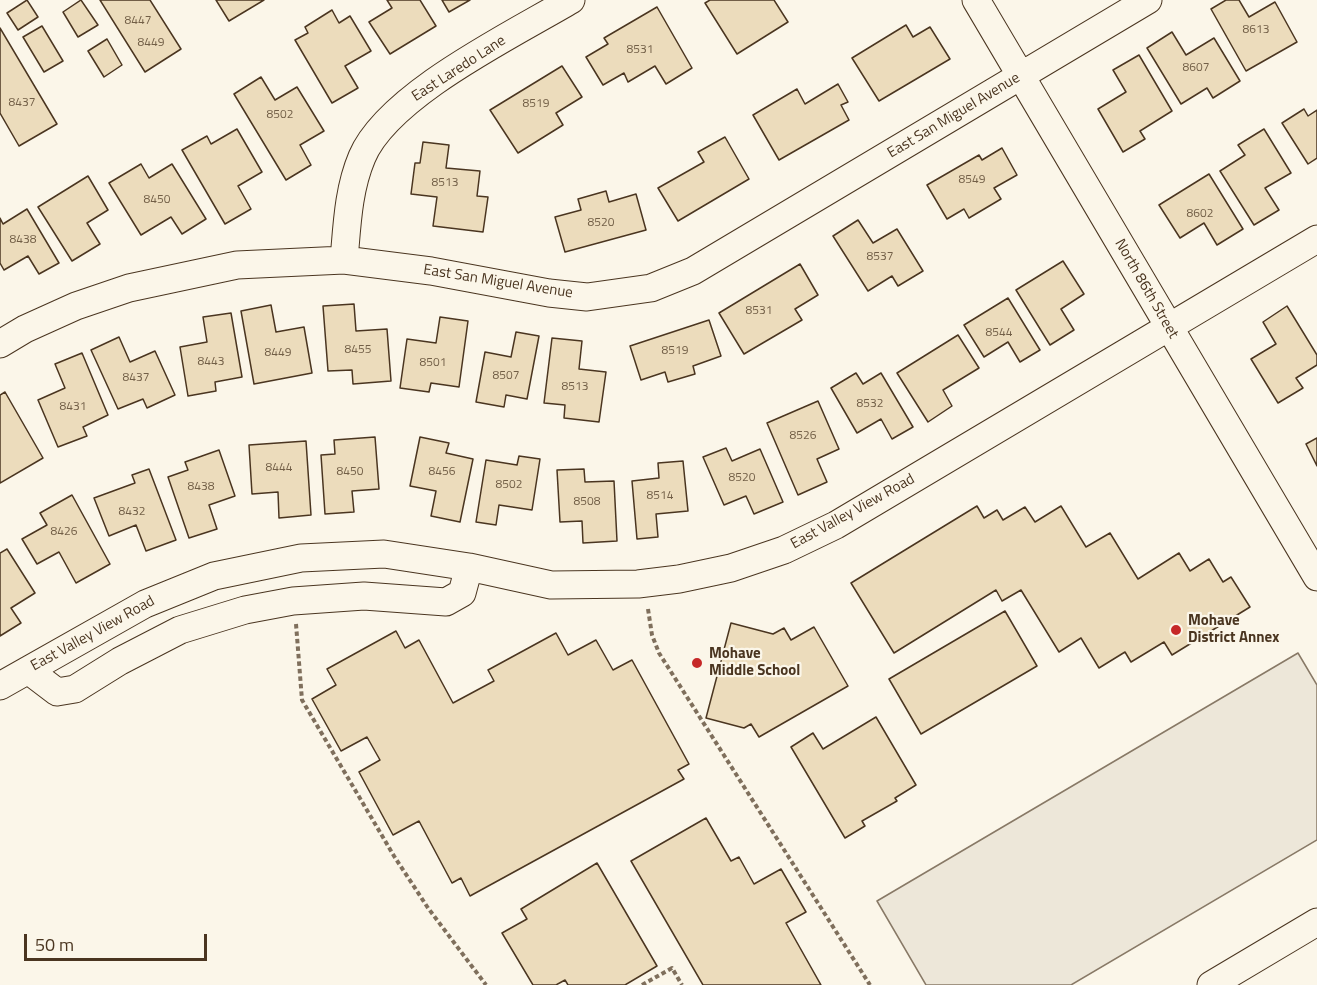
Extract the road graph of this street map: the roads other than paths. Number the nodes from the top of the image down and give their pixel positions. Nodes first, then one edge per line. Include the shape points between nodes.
1 (571, 0) edge
2 (976, 0) edge
3 (1148, 0) edge
4 (1022, 76) junction
5 (1317, 239) edge
6 (344, 261) junction
7 (1169, 328) junction
8 (0, 345) edge
9 (469, 567) junction
10 (1317, 577) edge
11 (27, 670) junction
12 (0, 686) edge
13 (1317, 922) edge
14 (1211, 985) edge

1 - 6 street, East Laredo Lane via 454,69 382,125 362,156 351,190
2 - 4 street, North 86th Street
3 - 4 street, East San Miguel Avenue
4 - 6 street, East San Miguel Avenue via 693,271 651,288 587,297 431,270
4 - 7 street, North 86th Street
5 - 7 street, East Valley View Road
6 - 8 street, East San Miguel Avenue via 237,265 129,288 76,306
7 - 9 street, East Valley View Road via 836,525 784,550 731,568 638,584 551,585
7 - 10 street, North 86th Street
9 - 11 street, East Valley View Road via 384,554 302,558 214,576 145,604
9 - 11 street via 462,592 446,602 364,596 244,609 180,630 75,689 57,692
11 - 12 street, East Valley View Road
13 - 14 street

